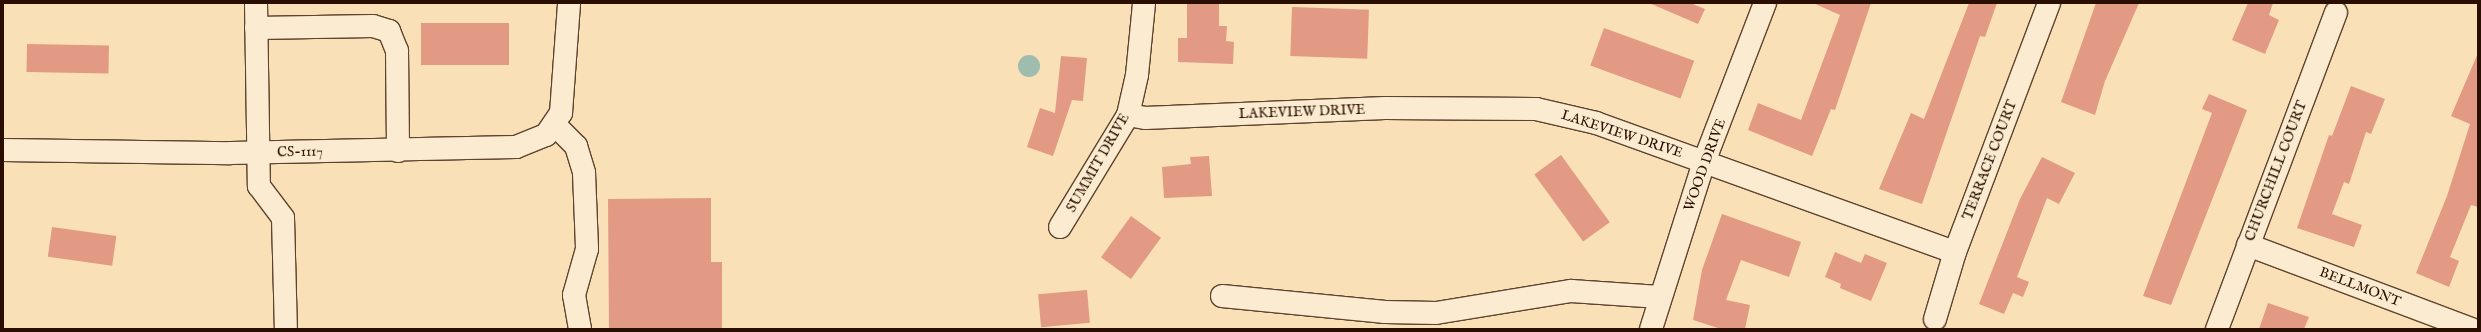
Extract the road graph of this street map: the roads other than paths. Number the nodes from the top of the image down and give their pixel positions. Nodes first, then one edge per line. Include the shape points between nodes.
1 (256, 3) edge
2 (569, 3) edge
3 (1144, 3) edge
4 (1765, 3) edge
5 (2049, 3) edge
6 (2336, 13) dead end
7 (256, 28) junction
8 (1128, 115) junction
9 (555, 125) junction
10 (3, 150) edge
11 (398, 151) junction
12 (261, 153) junction
13 (1704, 162) junction
14 (1060, 227) dead end
15 (2248, 245) junction
16 (1956, 252) junction
17 (1222, 296) dead end
18 (1660, 297) junction
19 (1935, 319) dead end
20 (286, 329) edge
21 (580, 329) edge
22 (1651, 329) edge
23 (2217, 329) edge
24 (2472, 329) edge

1 - 7 street
2 - 9 street, CS-1117 via 563,107
3 - 8 street, SUMMIT DRIVE via 1137,75
4 - 13 street, WOOD DRIVE
5 - 16 street, TERRACE COURT
6 - 15 street, CHURCHILL COURT
7 - 11 street via 373,26 389,31 397,51
7 - 12 street
8 - 13 street, LAKEVIEW DRIVE via 1145,118 1392,108 1536,108 1596,123
8 - 14 street, SUMMIT DRIVE
9 - 11 street, CS-1117 via 546,135 516,147
9 - 21 street via 576,146 584,173 587,249 574,294
10 - 12 street, CS-1117
11 - 12 street, CS-1117
12 - 20 street via 259,186 283,218
13 - 16 street, LAKEVIEW DRIVE
13 - 18 street, WOOD DRIVE
15 - 23 street, CHURCHILL COURT
15 - 24 street, BELLMONT
16 - 19 street, TERRACE COURT
17 - 18 street via 1385,312 1436,313 1570,291
18 - 22 street, WOOD DRIVE

